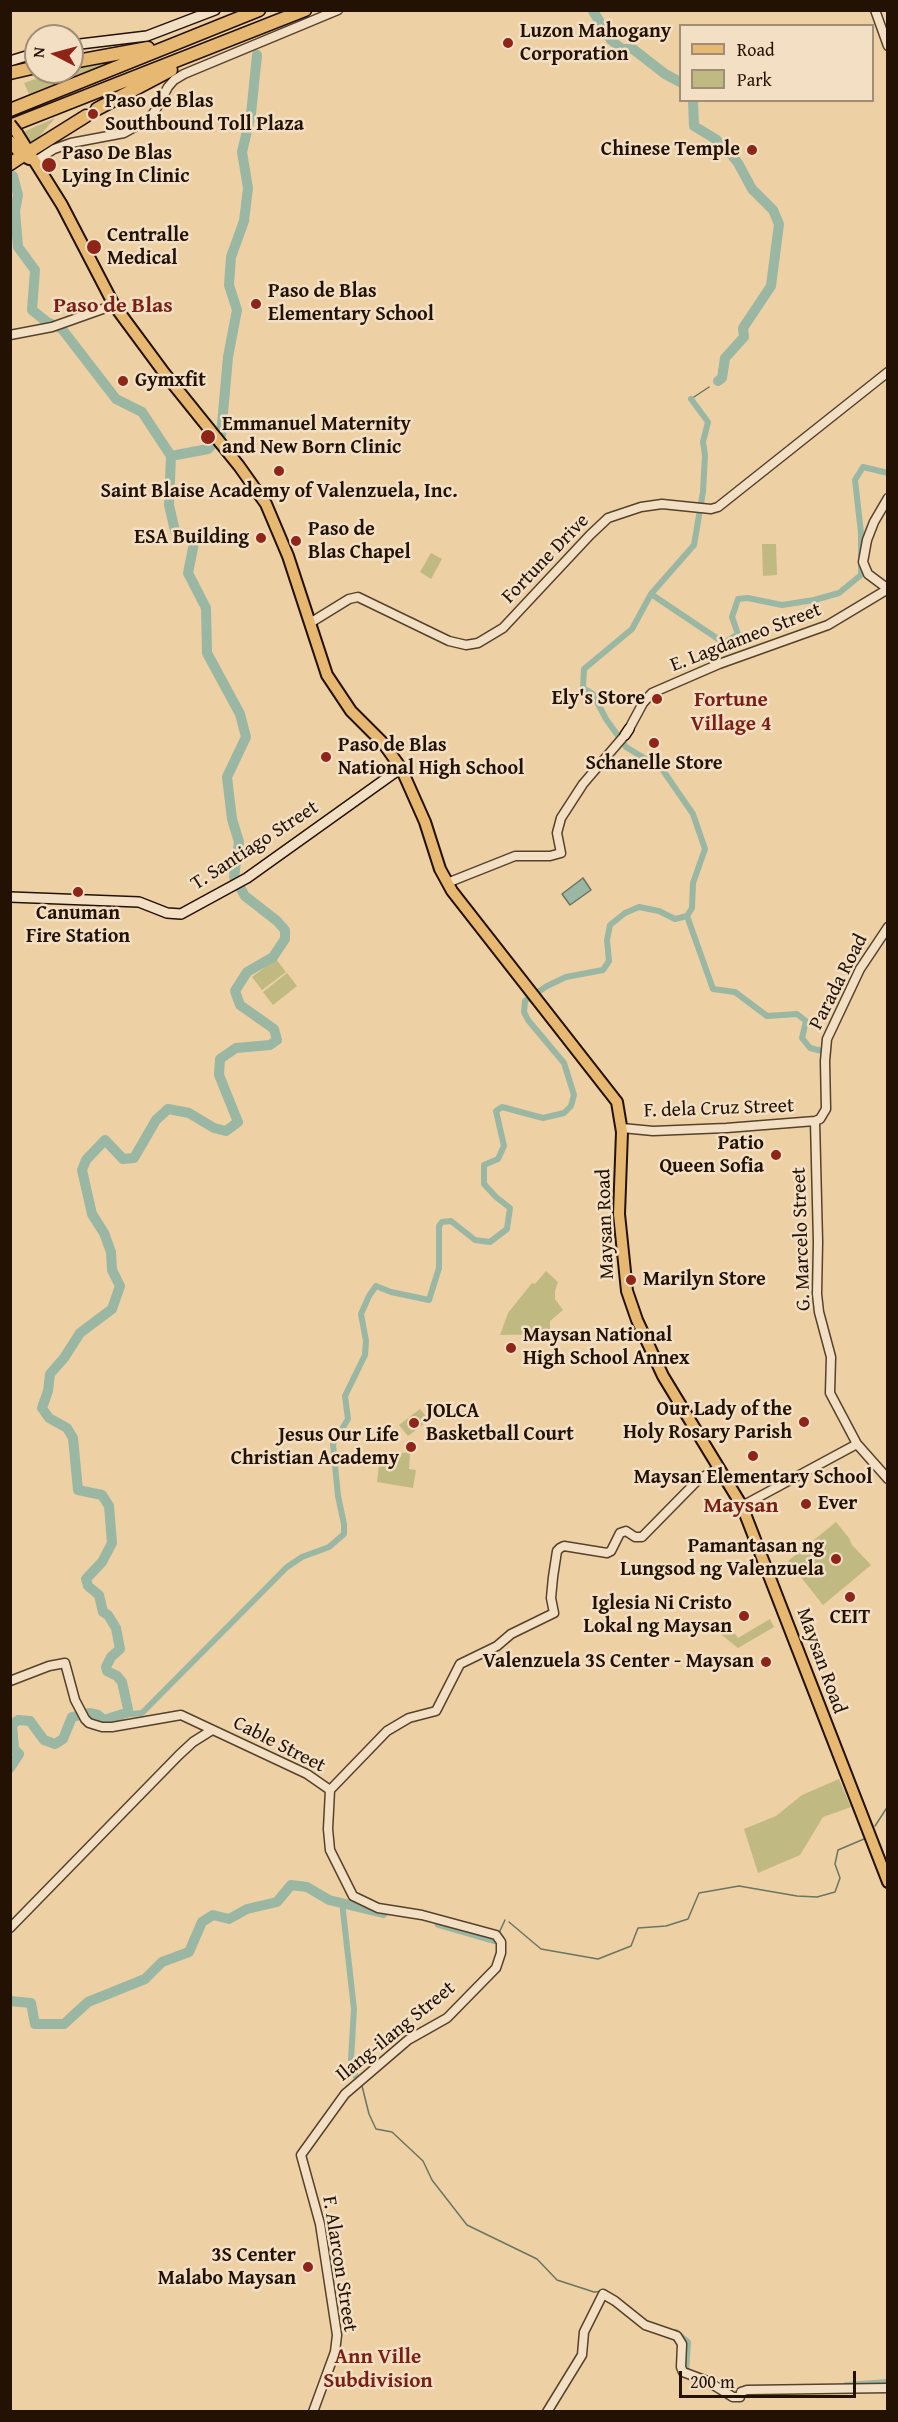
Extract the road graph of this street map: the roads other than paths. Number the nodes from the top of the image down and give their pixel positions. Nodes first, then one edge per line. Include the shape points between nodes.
1 (215, 10) edge
2 (259, 10) edge
3 (305, 10) edge
4 (338, 10) edge
5 (875, 10) edge
6 (192, 37) junction
7 (84, 44) edge
8 (220, 45) junction
9 (888, 46) edge
10 (84, 60) edge
11 (10, 110) edge
12 (12, 131) edge
13 (30, 157) junction
14 (10, 164) edge
15 (114, 305) junction
16 (10, 335) edge
17 (888, 372) edge
18 (888, 498) edge
19 (888, 589) edge
20 (310, 623) junction
21 (401, 768) junction
22 (447, 882) junction
23 (10, 897) edge
24 (888, 927) edge
25 (815, 1121) junction
26 (623, 1128) junction
27 (857, 1444) junction
28 (720, 1467) junction
29 (888, 1479) edge
30 (742, 1506) junction
31 (10, 1681) edge
32 (212, 1730) junction
33 (330, 1790) junction
34 (888, 1882) edge
35 (10, 1928) edge
36 (301, 2155) joint
37 (888, 2388) edge
38 (313, 2412) edge
39 (547, 2412) edge

1 - 7 main road via 147,36
2 - 6 highway
3 - 8 highway
4 - 13 street via 184,74 168,87 149,119 124,133 71,143
5 - 9 street
6 - 10 highway
6 - 11 highway
8 - 12 highway
8 - 13 highway via 91,112
12 - 13 main road, Maysan Road
13 - 14 highway
13 - 15 main road, Maysan Road via 62,205
15 - 16 street via 68,323
15 - 20 main road, Maysan Road via 267,506
17 - 20 street, Fortune Drive via 718,507 651,505 608,518 503,628 478,643 449,641 358,597
18 - 19 street via 874,522 863,562 868,574
19 - 22 street, E. Lagdameo Street via 828,625 658,689 647,697 627,732 583,784 561,818 557,833 561,853 515,856
20 - 21 main road, Maysan Road via 335,690
21 - 22 main road, Maysan Road
21 - 23 main road, T. Santiago Street via 247,878 186,912 175,915 139,902
22 - 26 main road, Maysan Road via 617,1102
24 - 25 street, Parada Road via 856,976 827,1039 826,1108
25 - 26 street, F. dela Cruz Street via 653,1131
25 - 27 street, G. Marcelo Street via 819,1312 831,1357 830,1393
26 - 28 main road, Maysan Road via 619,1214 627,1292 663,1376
27 - 29 street, G. Marcelo Street
27 - 30 street
28 - 30 main road, Maysan Road
28 - 33 street via 698,1480 642,1537 626,1531 620,1533 607,1553 564,1546 556,1551 551,1598 554,1613 460,1664 436,1711 409,1718 387,1731
30 - 34 main road, Maysan Road
31 - 32 street, Cable Street via 65,1663 75,1700 85,1719 102,1727 181,1715
32 - 33 street, Cable Street via 307,1774
32 - 35 street via 178,1755
33 - 36 street, Ilang-ilang Street via 330,1850 352,1896 378,1908 496,1935 501,1953 496,1968 447,2018 408,2040 345,2094
36 - 38 street, F. Alarcon Street via 320,2224 337,2335 335,2352
37 - 39 street via 747,2390 741,2395 728,2395 683,2372 677,2336 645,2325 603,2294 584,2332 582,2355

